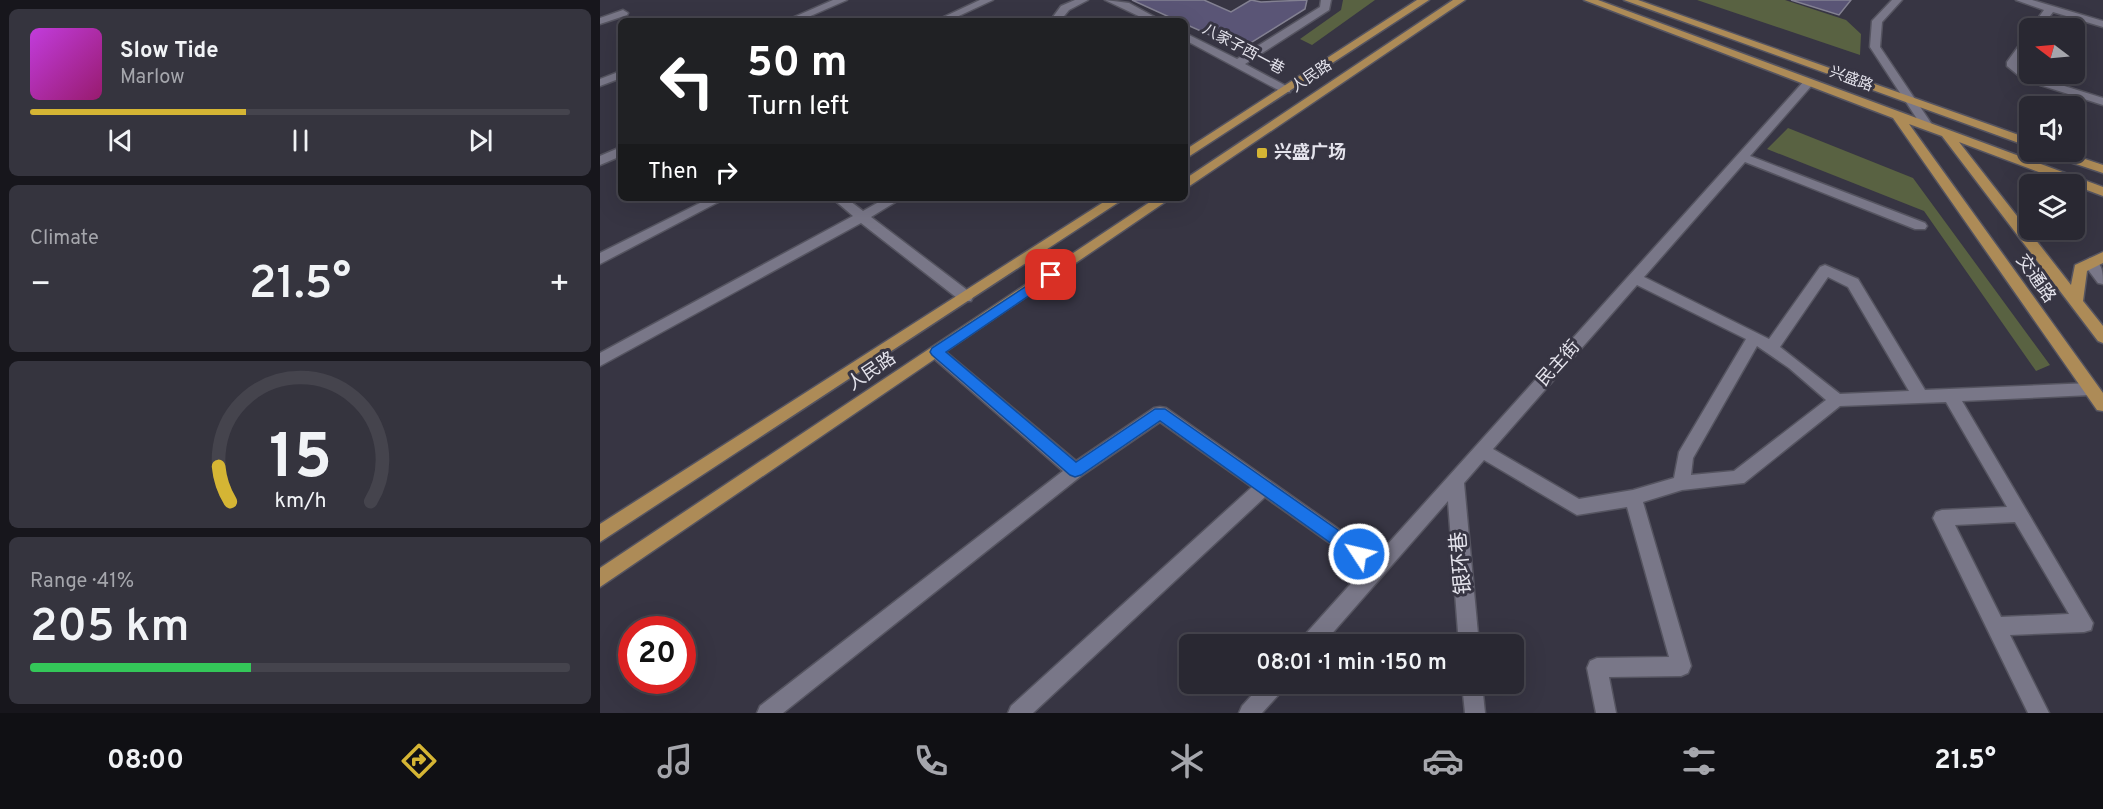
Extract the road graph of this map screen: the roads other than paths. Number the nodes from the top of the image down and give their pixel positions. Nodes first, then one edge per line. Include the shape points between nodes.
1 (624, 0) edge
2 (842, 0) edge
3 (988, 0) edge
4 (1083, 0) edge
5 (1110, 0) edge
6 (1326, 0) edge
7 (1460, 0) edge
8 (1589, 0) edge
9 (1629, 0) edge
10 (1897, 0) edge
11 (2021, 0) edge
12 (1424, 1) edge
13 (2050, 9) junction
14 (625, 17) edge
15 (618, 18) edge
16 (797, 18) edge
17 (947, 18) edge
18 (1057, 18) edge
19 (1151, 18) edge
20 (2043, 18) edge
21 (600, 21) edge
22 (2103, 24) edge
23 (1188, 38) edge
24 (2019, 53) edge
25 (1237, 64) junction
26 (2019, 71) edge
27 (618, 75) edge
28 (1809, 82) junction
29 (600, 83) edge
30 (2047, 84) edge
31 (1286, 90) junction
32 (1910, 101) junction
33 (2103, 102) edge
34 (1897, 115) junction
35 (1927, 126) junction
36 (1947, 134) junction
37 (2019, 139) edge
38 (618, 152) edge
39 (1188, 153) edge
40 (1742, 157) junction
41 (600, 161) edge
42 (2082, 162) edge
43 (2103, 169) edge
44 (1188, 183) edge
45 (2103, 192) edge
46 (714, 201) edge
47 (842, 201) edge
48 (891, 201) edge
49 (1114, 201) edge
50 (1161, 201) edge
51 (862, 217) junction
52 (1920, 226) dead end
53 (2103, 257) edge
54 (600, 259) edge
55 (2090, 263) junction
56 (1635, 278) junction
57 (2103, 279) edge
58 (966, 297) junction
59 (2076, 301) junction
60 (1755, 337) junction
61 (2103, 337) edge
62 (1771, 348) junction
63 (936, 352) junction
64 (600, 360) edge
65 (2091, 389) junction
66 (1950, 395) junction
67 (1921, 397) junction
68 (1837, 400) junction
69 (2103, 405) edge
70 (1482, 451) junction
71 (1075, 471) junction
72 (1455, 481) junction
73 (1682, 483) junction
74 (1264, 487) junction
75 (1633, 498) junction
76 (2020, 514) junction
77 (600, 534) edge
78 (1378, 567) junction
79 (600, 578) edge
80 (1996, 626) junction
81 (1319, 634) edge
82 (1468, 634) edge
83 (1266, 694) edge
84 (1473, 694) edge
85 (767, 713) edge
86 (1018, 713) edge
87 (1249, 713) edge
88 (1475, 713) edge
89 (1606, 713) edge
90 (2039, 713) edge

1 - 14 street
2 - 16 street
3 - 17 street
4 - 18 street via 1065,8
5 - 19 street
6 - 25 street via 1325,8
7 - 44 main road, 人民路
8 - 28 main road, 兴盛路
9 - 32 main road, 兴盛路
10 - 32 street via 1877,21 1875,47
11 - 13 street
12 - 31 main road, 人民路
13 - 20 street
13 - 22 street
15 - 21 street
23 - 25 street, 八家子西一巷
24 - 26 street via 2011,64
25 - 31 street, 八家子西一巷
27 - 29 street
28 - 34 main road, 兴盛路
28 - 40 street, 民主街
30 - 33 street
31 - 39 main road, 人民路
32 - 35 street
32 - 37 main road, 兴盛路
34 - 35 main road, 兴盛路
34 - 65 main road, 交通路
35 - 36 main road, 兴盛路
36 - 45 main road, 兴盛路
36 - 59 main road, 交通路
38 - 41 street
40 - 52 street
40 - 56 street, 民主街
42 - 43 main road
46 - 54 street
47 - 51 street
48 - 51 street
49 - 58 main road, 人民路
50 - 63 main road, 人民路
51 - 58 street
51 - 64 street
53 - 55 main road
55 - 57 street
55 - 59 main road via 2080,268
56 - 60 street
56 - 70 street, 民主街
58 - 77 main road, 人民路
59 - 61 main road, 交通路
60 - 62 street
60 - 73 street via 1685,457
62 - 67 street via 1826,270 1853,284
62 - 68 street
63 - 71 street
63 - 79 main road, 人民路
65 - 66 street
65 - 69 main road, 交通路
66 - 67 street
66 - 76 street
67 - 68 street
68 - 73 street via 1738,478
70 - 72 street, 民主街
70 - 75 street via 1577,507
71 - 74 street via 1160,413
71 - 85 street
72 - 78 street, 民主街
72 - 82 street, 银环巷
73 - 75 street
74 - 78 street
74 - 86 street
75 - 89 street via 1681,666 1597,668
76 - 80 street via 1942,518
76 - 80 street via 2084,623
78 - 81 street, 民主街
80 - 90 street
83 - 87 street
84 - 88 street

